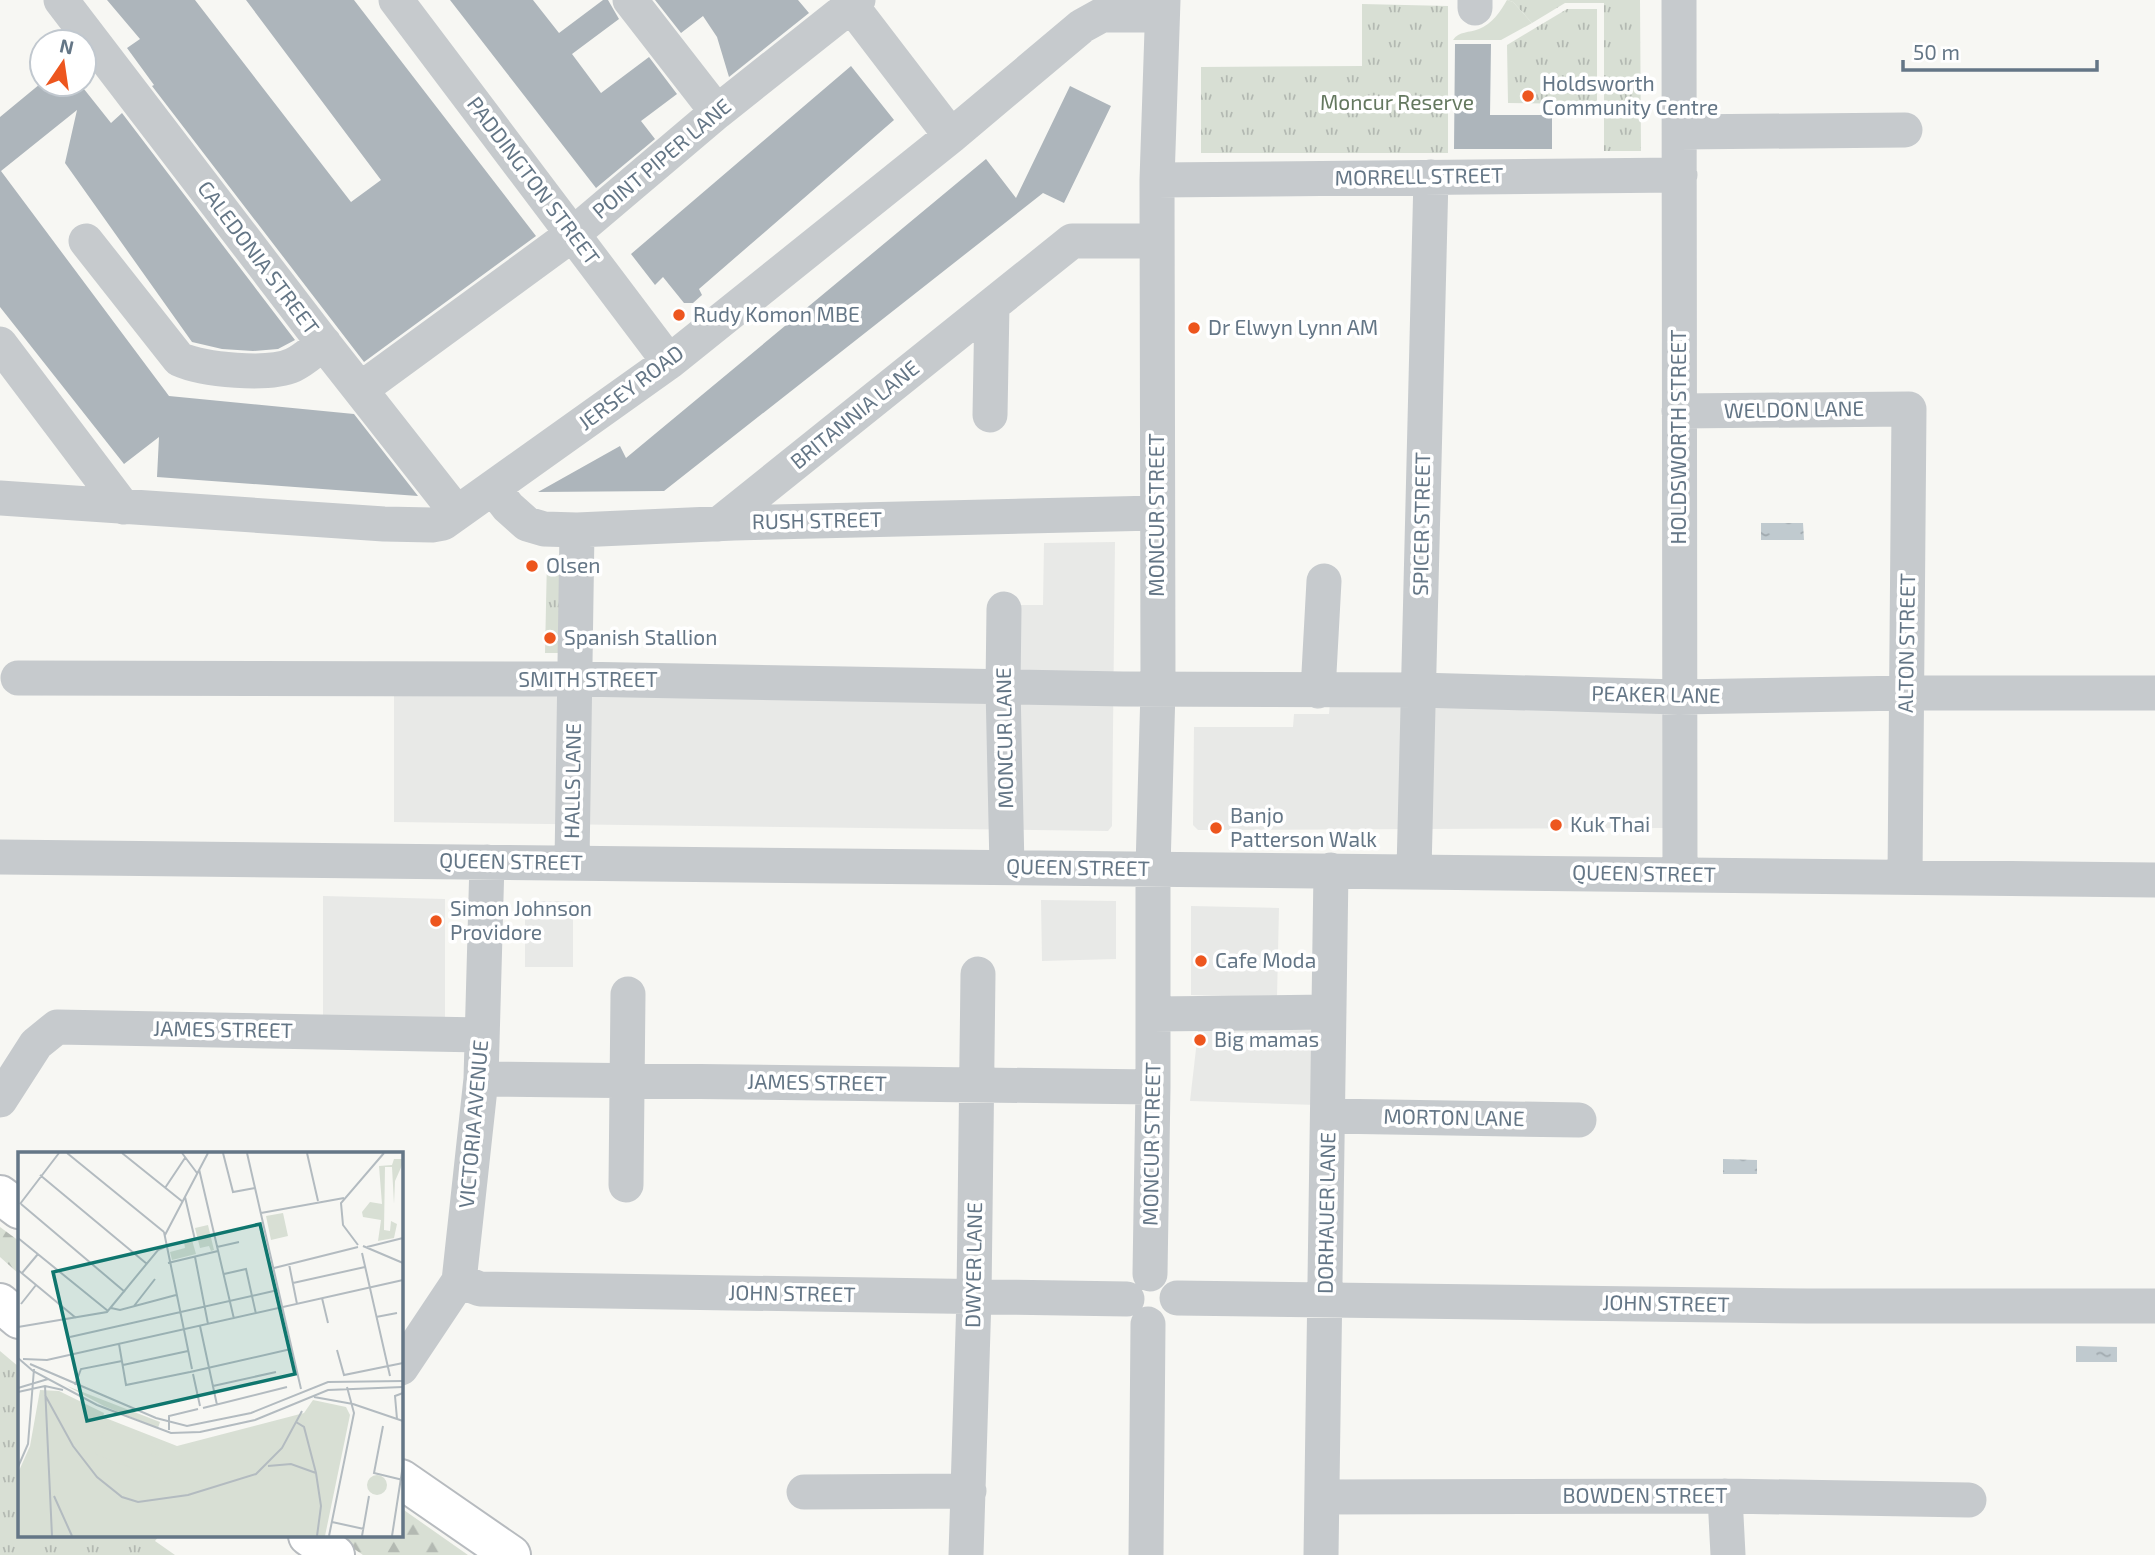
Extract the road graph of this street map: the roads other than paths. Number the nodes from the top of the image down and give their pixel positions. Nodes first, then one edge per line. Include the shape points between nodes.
1 (61, 0) edge
2 (396, 0) edge
3 (630, 0) edge
4 (1679, 0) edge
5 (852, 2) edge
6 (1162, 8) edge
7 (717, 112) junction
8 (1905, 130) dead end
9 (1680, 132) junction
10 (951, 136) junction
11 (1680, 174) junction
12 (1431, 177) junction
13 (1157, 180) junction
14 (573, 234) junction
15 (86, 241) dead end
16 (1157, 241) junction
17 (992, 306) junction
18 (324, 343) junction
19 (0, 344) edge
20 (669, 362) junction
21 (361, 390) junction
22 (1909, 409) joint
23 (1679, 411) junction
24 (990, 415) dead end
25 (494, 489) junction
26 (0, 498) edge
27 (123, 507) junction
28 (457, 513) junction
29 (1157, 513) junction
30 (719, 524) junction
31 (577, 530) junction
32 (1324, 581) dead end
33 (1004, 609) dead end
34 (18, 678) dead end
35 (575, 678) junction
36 (1003, 687) junction
37 (1158, 690) junction
38 (1418, 690) junction
39 (1318, 691) junction
40 (1907, 693) junction
41 (2155, 693) edge
42 (1679, 697) junction
43 (0, 857) edge
44 (487, 862) junction
45 (572, 863) junction
46 (1007, 867) junction
47 (1153, 868) junction
48 (1331, 870) junction
49 (1414, 871) junction
50 (1680, 875) junction
51 (1905, 877) junction
52 (2155, 880) edge
53 (978, 974) dead end
54 (628, 994) dead end
55 (1329, 1012) junction
56 (1153, 1014) junction
57 (482, 1035) junction
58 (481, 1079) junction
59 (627, 1081) junction
60 (978, 1084) junction
61 (1153, 1087) junction
62 (0, 1100) edge
63 (1328, 1116) junction
64 (1579, 1120) dead end
65 (626, 1185) dead end
66 (0, 1195) edge
67 (18, 1208) edge
68 (1150, 1274) junction
69 (458, 1282) junction
70 (974, 1297) junction
71 (1177, 1298) junction
72 (1326, 1301) junction
73 (0, 1303) edge
74 (2155, 1306) edge
75 (1137, 1311) junction
76 (18, 1318) edge
77 (402, 1366) edge
78 (402, 1480) edge
79 (969, 1491) junction
80 (804, 1492) dead end
81 (1725, 1496) junction
82 (1322, 1497) junction
83 (1969, 1500) dead end
84 (311, 1538) edge
85 (335, 1555) edge
86 (511, 1555) edge
87 (966, 1555) edge
88 (1146, 1555) edge
89 (1321, 1555) edge
90 (1728, 1555) edge

1 - 18 street, CALEDONIA STREET
2 - 14 street, PADDINGTON STREET
3 - 7 street
4 - 9 street, HOLDSWORTH STREET
5 - 7 street, POINT PIPER LANE
5 - 10 street
6 - 10 street, JERSEY ROAD via 1102,15 1082,26
6 - 13 street, MONCUR STREET
7 - 14 street, POINT PIPER LANE
8 - 9 street
9 - 11 street, HOLDSWORTH STREET
10 - 20 street, JERSEY ROAD
11 - 12 street, MORRELL STREET
11 - 23 street, HOLDSWORTH STREET
12 - 13 street, MORRELL STREET
12 - 38 street, SPICER STREET
13 - 16 street, MONCUR STREET
14 - 20 street, PADDINGTON STREET
14 - 21 street, POINT PIPER LANE
15 - 18 street via 179,359 194,366 275,370 293,365
16 - 17 street, BRITANNIA LANE via 1072,241
16 - 29 street, MONCUR STREET
17 - 24 street
17 - 30 street, BRITANNIA LANE
18 - 21 street, CALEDONIA STREET
19 - 27 street
20 - 25 street, JERSEY ROAD
21 - 28 street, CALEDONIA STREET
22 - 23 street, WELDON LANE
22 - 40 street, ALTON STREET
23 - 42 street, HOLDSWORTH STREET
25 - 28 street, JERSEY ROAD
25 - 31 street, RUSH STREET via 527,524
26 - 27 street, JERSEY ROAD
27 - 28 street, JERSEY ROAD via 432,525
29 - 30 street, RUSH STREET
29 - 37 street, MONCUR STREET
30 - 31 street, RUSH STREET
31 - 35 street, HALLS LANE
32 - 39 street
33 - 36 street, MONCUR LANE
34 - 35 street, SMITH STREET
35 - 36 street, SMITH STREET
35 - 45 street, HALLS LANE
36 - 37 street, SMITH STREET
36 - 46 street, MONCUR LANE
37 - 39 street, PEAKER LANE
37 - 47 street, MONCUR STREET
38 - 39 street, PEAKER LANE
38 - 42 street, PEAKER LANE
38 - 49 street, SPICER STREET
40 - 41 street, PEAKER LANE
40 - 42 street, PEAKER LANE
40 - 51 street, ALTON STREET
42 - 50 street, HOLDSWORTH STREET
43 - 44 street, QUEEN STREET
44 - 45 street, QUEEN STREET
44 - 57 street, VICTORIA AVENUE
45 - 46 street, QUEEN STREET
46 - 47 street, QUEEN STREET
47 - 48 street, QUEEN STREET
47 - 56 street, MONCUR STREET
48 - 49 street, QUEEN STREET
48 - 55 street, DORHAUER LANE
49 - 50 street, QUEEN STREET
50 - 51 street, QUEEN STREET
51 - 52 street, QUEEN STREET
53 - 60 street, DWYER LANE
54 - 59 street
55 - 56 street
55 - 63 street, DORHAUER LANE
56 - 61 street, MONCUR STREET
57 - 58 street, VICTORIA AVENUE
57 - 62 street, JAMES STREET via 57,1027 36,1044
58 - 59 street, JAMES STREET
58 - 69 street, VICTORIA AVENUE
59 - 60 street, JAMES STREET
59 - 65 street
60 - 61 street, JAMES STREET
60 - 70 street, DWYER LANE
61 - 68 street, MONCUR STREET
63 - 64 street, MORTON LANE
63 - 72 street, DORHAUER LANE
66 - 67 main road
68 - 71 street via 1168,1280
68 - 75 street via 1133,1283
69 - 70 street, JOHN STREET via 480,1289
69 - 77 street, VICTORIA AVENUE
70 - 75 street, JOHN STREET
70 - 79 street, DWYER LANE
71 - 72 street, JOHN STREET
71 - 75 street via 1172,1315 1158,1324
72 - 74 street, JOHN STREET
72 - 82 street, DORHAUER LANE
73 - 76 main road
75 - 88 street
78 - 86 main road
79 - 80 street
79 - 87 street, DWYER LANE
81 - 82 street, BOWDEN STREET
81 - 83 street, BOWDEN STREET
81 - 90 street
82 - 89 street, DORHAUER LANE
84 - 85 main road

